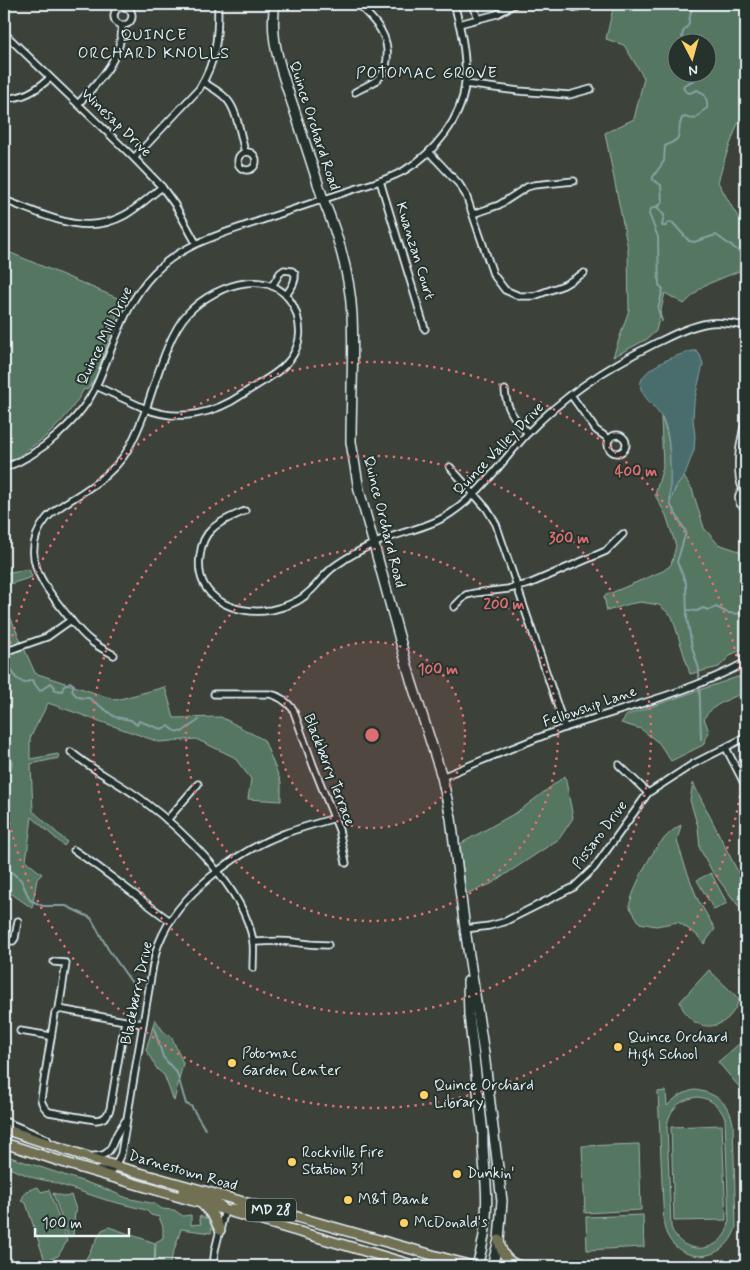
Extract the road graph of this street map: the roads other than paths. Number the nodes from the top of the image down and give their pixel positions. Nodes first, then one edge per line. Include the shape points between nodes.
1 (218, 4) edge
2 (275, 4) edge
3 (358, 4) edge
4 (454, 4) edge
5 (473, 4) edge
6 (515, 4) edge
7 (564, 4) edge
8 (577, 4) edge
9 (478, 19) junction
10 (459, 24) junction
11 (122, 25) dead end
12 (4, 33) edge
13 (50, 78) junction
14 (203, 82) junction
15 (465, 84) junction
16 (591, 88) dead end
17 (355, 92) dead end
18 (4, 98) edge
19 (78, 104) junction
20 (246, 152) dead end
21 (429, 152) junction
22 (134, 158) junction
23 (380, 181) junction
24 (574, 181) dead end
25 (162, 187) junction
26 (323, 199) junction
27 (4, 200) edge
28 (472, 214) junction
29 (196, 243) junction
30 (584, 273) dead end
31 (272, 286) junction
32 (286, 295) junction
33 (746, 326) edge
34 (425, 329) dead end
35 (96, 386) junction
36 (505, 390) dead end
37 (571, 395) junction
38 (146, 409) junction
39 (746, 420) edge
40 (528, 433) junction
41 (609, 439) dead end
42 (450, 467) dead end
43 (4, 468) edge
44 (745, 490) edge
45 (474, 494) junction
46 (746, 507) edge
47 (245, 510) dead end
48 (623, 534) dead end
49 (374, 544) junction
50 (518, 586) junction
51 (454, 607) dead end
52 (71, 620) junction
53 (4, 652) edge
54 (114, 655) dead end
55 (746, 662) edge
56 (214, 694) dead end
57 (565, 728) junction
58 (746, 737) edge
59 (726, 748) junction
60 (71, 752) dead end
61 (619, 764) dead end
62 (442, 777) junction
63 (198, 784) dead end
64 (746, 787) edge
65 (648, 793) junction
66 (334, 818) junction
67 (167, 820) junction
68 (74, 850) dead end
69 (346, 863) dead end
70 (217, 872) junction
71 (18, 921) dead end
72 (170, 922) junction
73 (465, 928) junction
74 (4, 940) edge
75 (253, 942) junction
76 (328, 945) dead end
77 (54, 962) dead end
78 (253, 968) dead end
79 (59, 1009) junction
80 (125, 1021) junction
81 (142, 1024) junction
82 (20, 1031) dead end
83 (51, 1036) junction
84 (126, 1120) junction
85 (4, 1121) edge
86 (4, 1129) edge
87 (4, 1143) edge
88 (51, 1146) junction
89 (83, 1156) junction
90 (115, 1166) junction
91 (81, 1168) junction
92 (155, 1177) junction
93 (200, 1203) junction
94 (225, 1210) junction
95 (302, 1219) junction
96 (220, 1230) junction
97 (499, 1240) junction
98 (213, 1266) edge
99 (416, 1266) edge
100 (472, 1266) edge
101 (477, 1266) edge
102 (492, 1266) edge
103 (520, 1266) edge

1 - 14 street via 215,54
2 - 26 street, Quince Orchard Road via 274,32 278,59
3 - 17 street via 379,26 388,51 382,74
4 - 10 street, Quince Mill Drive
5 - 9 street
6 - 9 street via 497,14
7 - 8 street via 576,8
9 - 10 street
10 - 15 street, Quince Mill Drive
11 - 19 street via 120,44 110,67
12 - 13 street, Winesap Drive
13 - 18 street via 36,90
13 - 19 street, Winesap Drive
14 - 20 street via 229,102
14 - 22 street
15 - 16 street via 569,95
15 - 21 street, Quince Mill Drive via 453,120
19 - 22 street, Winesap Drive
21 - 23 street, Quince Mill Drive via 404,171
21 - 28 street via 460,184
22 - 25 street, Winesap Drive
23 - 26 street, Quince Mill Drive
23 - 34 street, Kwanzan Court
24 - 28 street via 534,184 499,205
25 - 27 street via 124,216 83,226
25 - 29 street, Winesap Drive
26 - 29 street, Quince Mill Drive
26 - 49 street, Quince Orchard Road via 348,279 352,315 352,458
28 - 30 street via 493,274 505,290 519,296 534,296 564,285
29 - 35 street, Quince Mill Drive via 167,262 141,288 122,323
31 - 32 street
31 - 32 street via 284,270 292,271 294,284
31 - 38 street via 247,282 232,285 213,293 188,313 172,340
32 - 38 street via 294,306 300,334 292,356 279,369 237,398 210,411 175,416
33 - 37 street, Quince Valley Drive via 722,322 689,328 630,356
35 - 38 street
35 - 43 street, Quince Mill Drive via 68,426 35,453
36 - 40 street via 506,402 514,418
37 - 40 street, Quince Valley Drive
37 - 41 street via 596,430
38 - 52 street via 134,442 116,467 53,512 38,534 33,552 36,569 44,587
39 - 44 street via 740,441 739,473
40 - 45 street, Quince Valley Drive
42 - 45 street
44 - 46 street via 739,495 739,501
45 - 49 street, Quince Valley Drive via 441,520
45 - 50 street via 496,524
47 - 49 street, Quince Valley Drive via 212,528 200,549 201,576 207,590 216,599 236,609 267,610 296,602 307,595 329,570
48 - 50 street via 606,551
49 - 62 street, Quince Orchard Road
50 - 51 street via 475,593
50 - 57 street
52 - 53 street via 47,637
52 - 54 street via 92,642
55 - 57 street, Fellowship Lane via 695,684
56 - 66 street, Blackberry Terrace via 270,694 293,709
57 - 62 street, Fellowship Lane
58 - 59 street, Pissaro Drive
59 - 64 street
59 - 65 street, Pissaro Drive
60 - 67 street via 87,766 142,799
61 - 65 street
62 - 73 street, Quince Orchard Road
63 - 67 street
65 - 73 street, Pissaro Drive via 594,868 574,887 504,922
66 - 69 street, Blackberry Terrace
66 - 70 street, Blackberry Drive via 274,839
67 - 70 street
68 - 72 street
70 - 72 street, Blackberry Drive
70 - 75 street via 239,902
71 - 74 street via 15,938
72 - 81 street, Blackberry Drive via 158,943
73 - 97 street, Quince Orchard Road via 502,1201
73 - 101 street, Quince Orchard Road via 487,1194
75 - 76 street
75 - 78 street
77 - 79 street via 66,964
79 - 80 street
79 - 83 street via 55,1013
80 - 81 street
80 - 83 street via 110,1109 103,1119 49,1112 42,1106
81 - 84 street, Blackberry Drive
82 - 83 street
84 - 89 street, Blackberry Drive via 108,1154
84 - 90 street, Blackberry Drive via 121,1154
85 - 88 street via 47,1138
86 - 88 main road, Darnestown Road / MD 28
87 - 91 main road, Darnestown Road / MD 28
88 - 89 main road, Darnestown Road / MD 28
89 - 90 main road, Darnestown Road / MD 28
90 - 91 street via 110,1171
90 - 92 main road, Darnestown Road / MD 28
91 - 93 main road, Darnestown Road / MD 28
92 - 94 main road via 167,1186 213,1200
92 - 95 main road, Darnestown Road / MD 28
93 - 94 main road, Darnestown Road / MD 28
93 - 96 main road via 214,1216
94 - 95 main road via 235,1208 284,1219
94 - 96 street
94 - 99 main road, Darnestown Road / MD 28
95 - 100 main road, Darnestown Road / MD 28
96 - 98 street
97 - 102 street, Quince Orchard Road
97 - 103 main road via 505,1257

